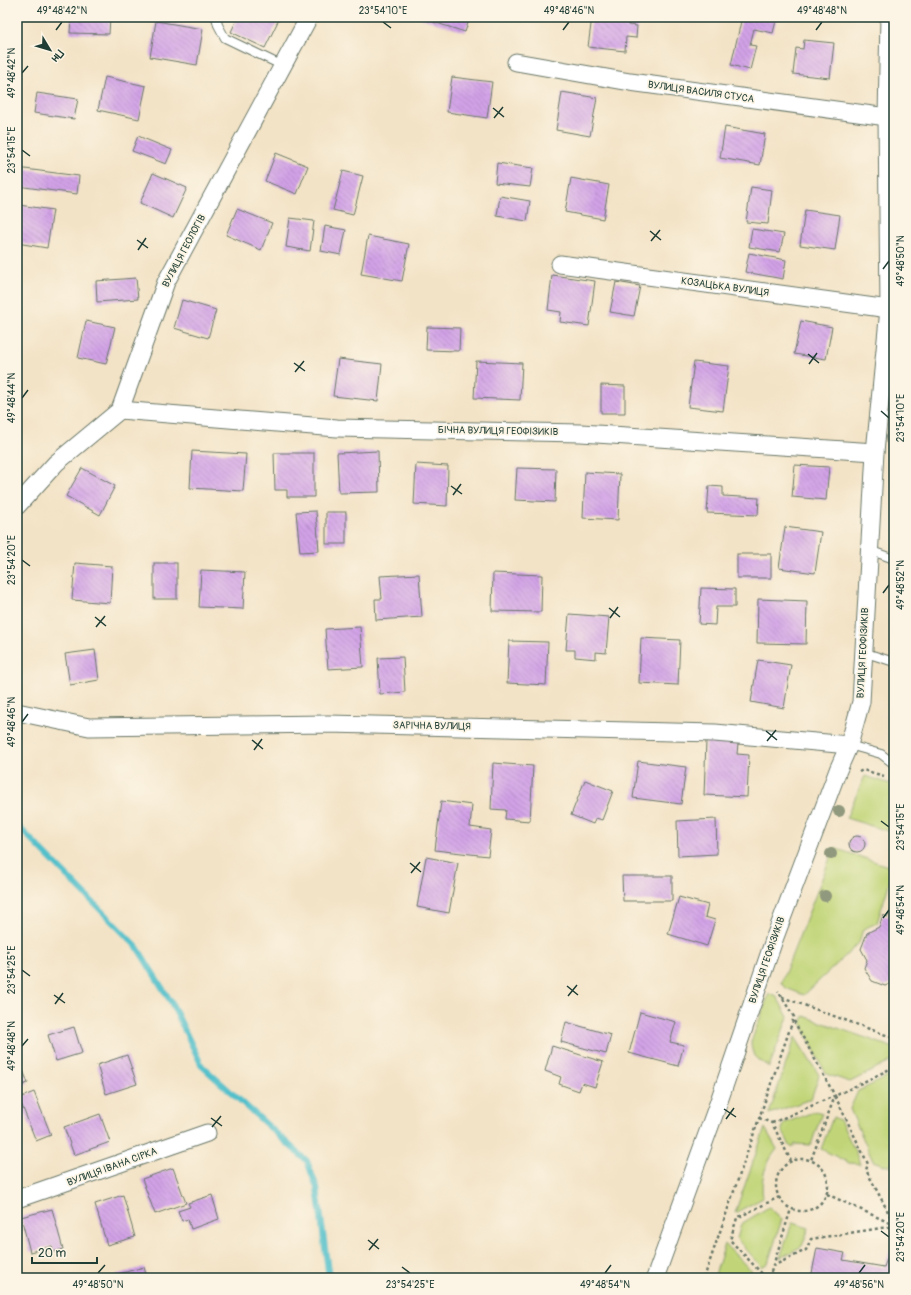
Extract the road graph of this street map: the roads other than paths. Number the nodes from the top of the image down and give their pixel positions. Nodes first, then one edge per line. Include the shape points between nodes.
1 (216, 17) edge
2 (309, 17) edge
3 (888, 17) edge
4 (516, 62) dead end
5 (283, 66) junction
6 (887, 117) junction
7 (560, 264) dead end
8 (892, 283) edge
9 (889, 309) junction
10 (120, 410) junction
11 (875, 452) junction
12 (17, 506) edge
13 (869, 550) junction
14 (894, 559) edge
15 (863, 652) junction
16 (894, 662) edge
17 (17, 712) edge
18 (849, 745) junction
19 (894, 764) edge
20 (206, 1133) dead end
21 (17, 1199) edge
22 (655, 1278) edge

1 - 5 lane via 225,38
2 - 5 street, ВУЛИЦЯ ГЕОЛОГІВ
3 - 6 street, ВУЛИЦЯ ГЕОФІЗИКІВ
4 - 6 street, ВУЛИЦЯ ВАСИЛЯ СТУСА via 630,82
5 - 10 street, ВУЛИЦЯ ГЕОЛОГІВ via 166,282
6 - 8 street, ВУЛИЦЯ ГЕОФІЗИКІВ
7 - 9 street, КОЗАЦЬКА ВУЛИЦЯ
8 - 9 street, ВУЛИЦЯ ГЕОФІЗИКІВ
9 - 11 street, ВУЛИЦЯ ГЕОФІЗИКІВ
10 - 11 street, БІЧНА ВУЛИЦЯ ГЕОФІЗИКІВ via 337,428 581,433
10 - 12 street via 56,463
11 - 13 street, ВУЛИЦЯ ГЕОФІЗИКІВ
13 - 14 lane
13 - 15 street, ВУЛИЦЯ ГЕОФІЗИКІВ
15 - 16 lane
15 - 18 street, ВУЛИЦЯ ГЕОФІЗИКІВ via 861,702
17 - 18 street, ЗАРІЧНА ВУЛИЦЯ via 89,727 328,724 715,733
18 - 19 lane via 882,754
18 - 22 street, ВУЛИЦЯ ГЕОФІЗИКІВ via 775,937
20 - 21 street, ВУЛИЦЯ ІВАНА СІРКА

